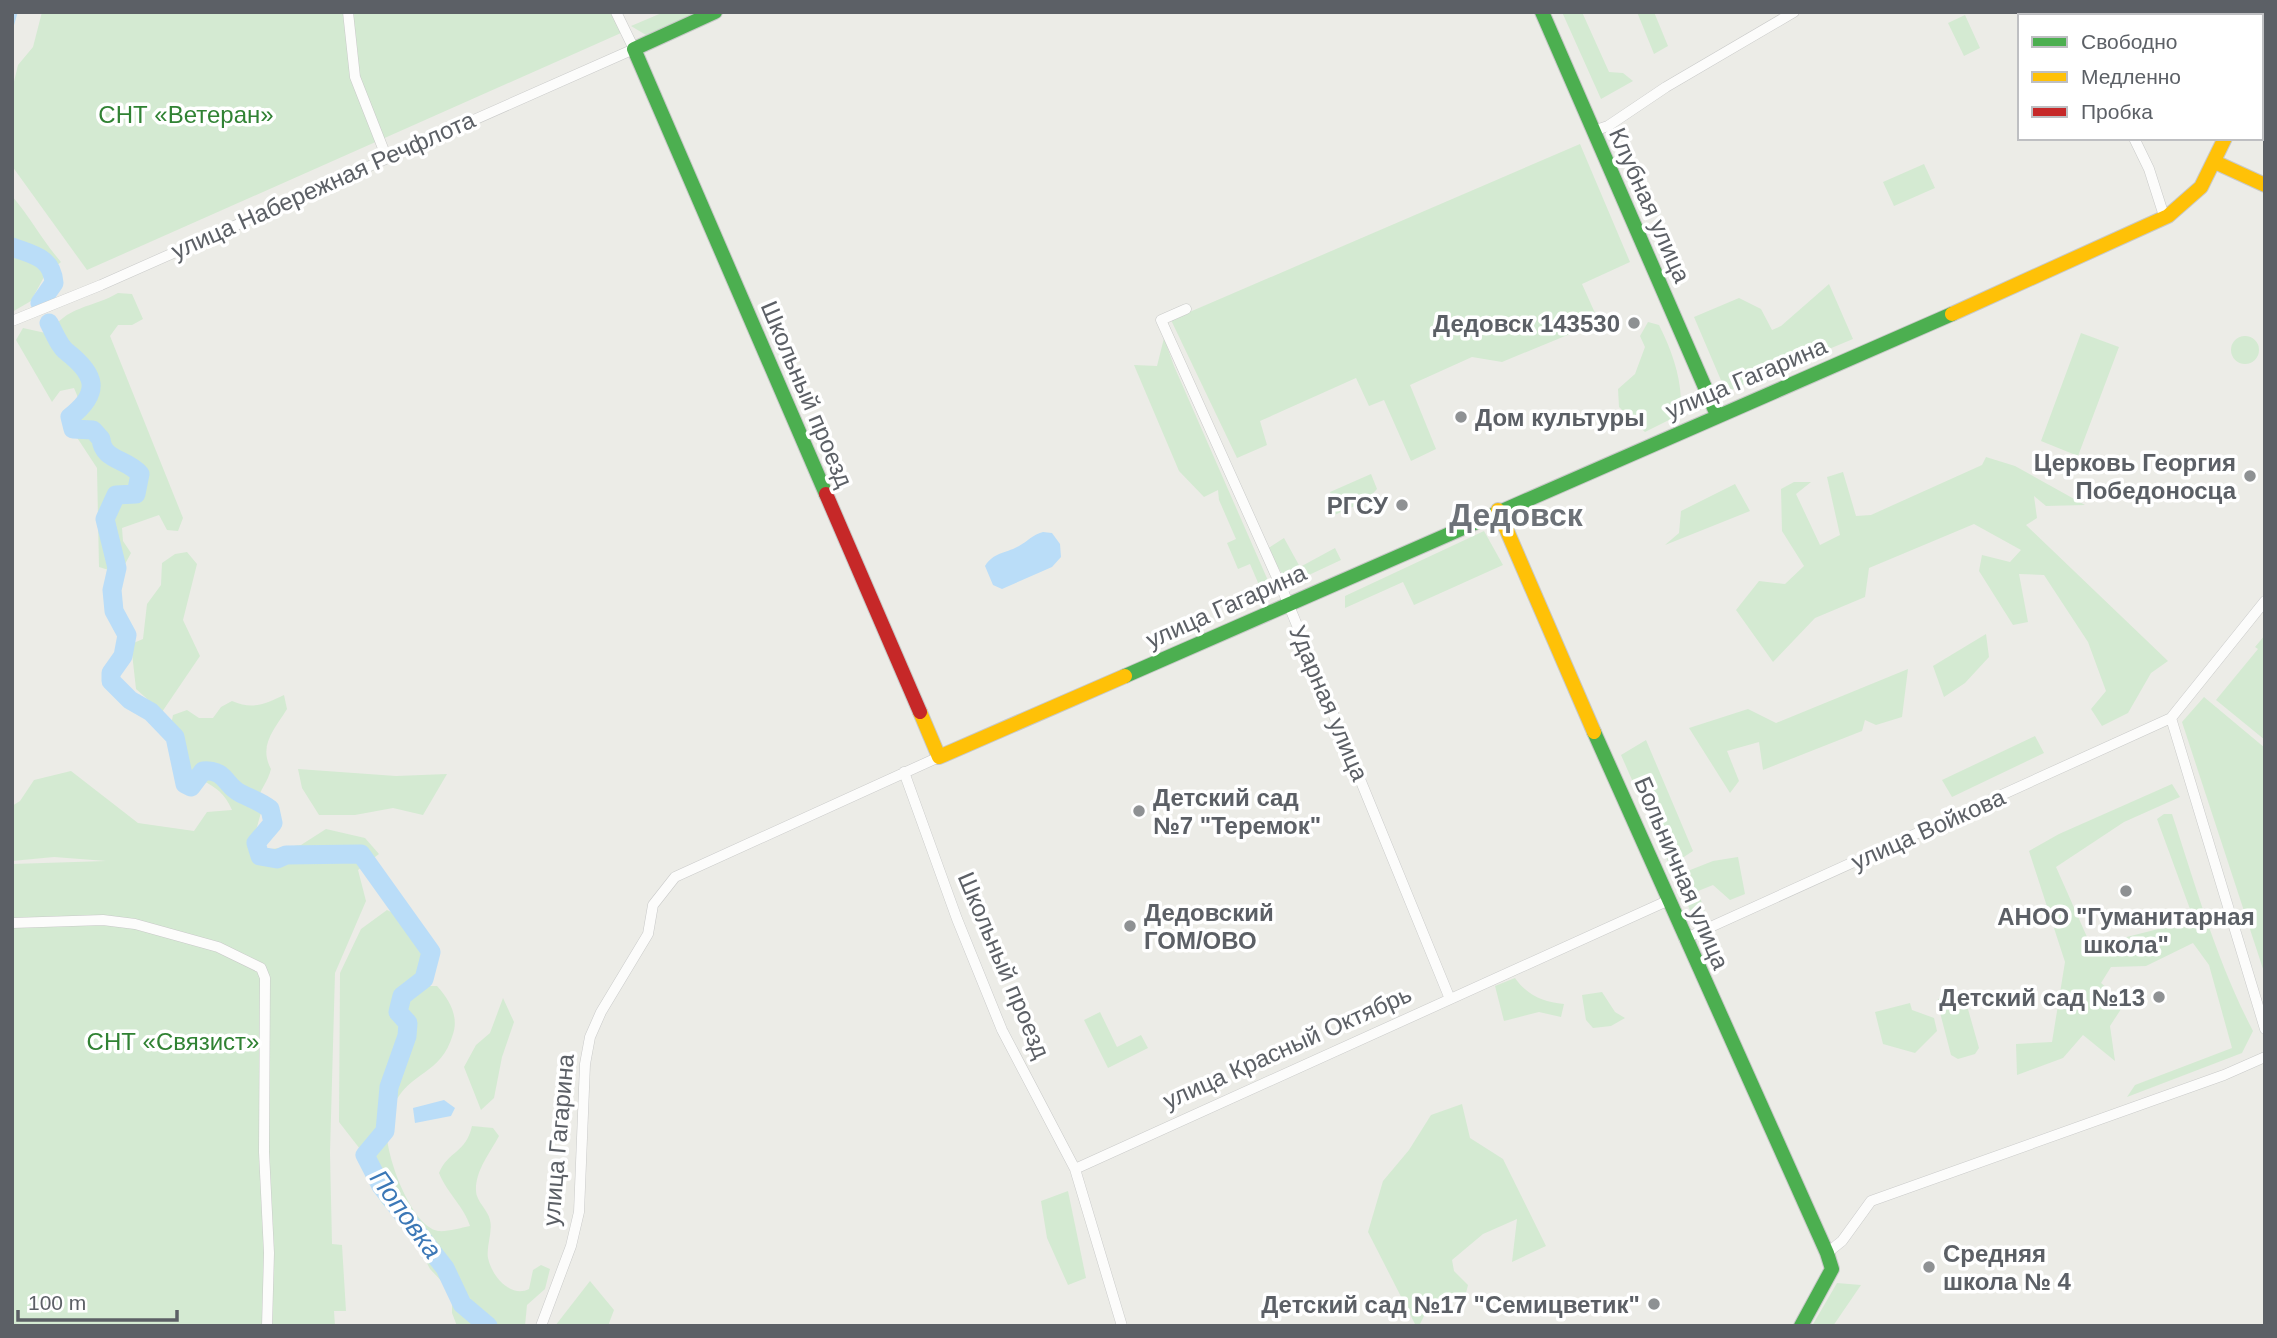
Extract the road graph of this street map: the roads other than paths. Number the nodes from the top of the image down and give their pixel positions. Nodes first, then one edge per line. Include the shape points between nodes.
1 (348, 12) edge
2 (616, 12) edge
3 (715, 12) edge
4 (1542, 12) edge
5 (1794, 12) edge
6 (634, 48) junction
7 (1593, 131) junction
8 (2135, 140) edge
9 (2224, 140) edge
10 (386, 156) junction
11 (2217, 163) junction
12 (2265, 185) edge
13 (2165, 219) junction
14 (1186, 309) dead end
15 (12, 321) edge
16 (1717, 415) junction
17 (1498, 510) junction
18 (2265, 601) edge
19 (1289, 603) junction
20 (2171, 718) junction
21 (939, 757) junction
22 (904, 772) junction
23 (1667, 901) junction
24 (12, 923) edge
25 (1684, 939) junction
26 (1450, 999) junction
27 (2265, 1029) edge
28 (2265, 1057) edge
29 (1075, 1169) junction
30 (1827, 1253) junction
31 (267, 1326) edge
32 (541, 1326) edge
33 (1122, 1326) edge
34 (1801, 1326) edge

1 - 10 street via 355,77
2 - 6 street
3 - 6 street
4 - 7 street, Клубная улица
5 - 7 street
6 - 10 street, улица Набережная Речфлота
6 - 21 street, Школьный проезд
7 - 16 street, Клубная улица
8 - 13 street
9 - 11 street, улица Гагарина
10 - 15 street, улица Набережная Речфлота
11 - 12 street
11 - 13 street, улица Гагарина via 2182,210
13 - 16 street, улица Гагарина
14 - 19 street, Ударная улица via 1161,320
16 - 17 street, улица Гагарина
17 - 19 street, улица Гагарина
17 - 23 street, Больничная улица
18 - 20 street, улица Войкова
19 - 21 street, улица Гагарина
19 - 26 street, Ударная улица
20 - 25 street, улица Войкова
20 - 27 street
21 - 22 street, улица Гагарина
22 - 29 street, Школьный проезд via 1002,1030
22 - 32 street, улица Гагарина via 675,877 653,905 648,934 590,1037 579,1212
23 - 25 street, Больничная улица
23 - 26 street, улица Красный Октябрь
24 - 31 street via 103,920 135,924 219,947 261,968 265,978
25 - 30 street, Больничная улица
26 - 29 street, улица Красный Октябрь
28 - 30 street via 1871,1201 1842,1241
29 - 33 street
30 - 34 street via 1832,1269

